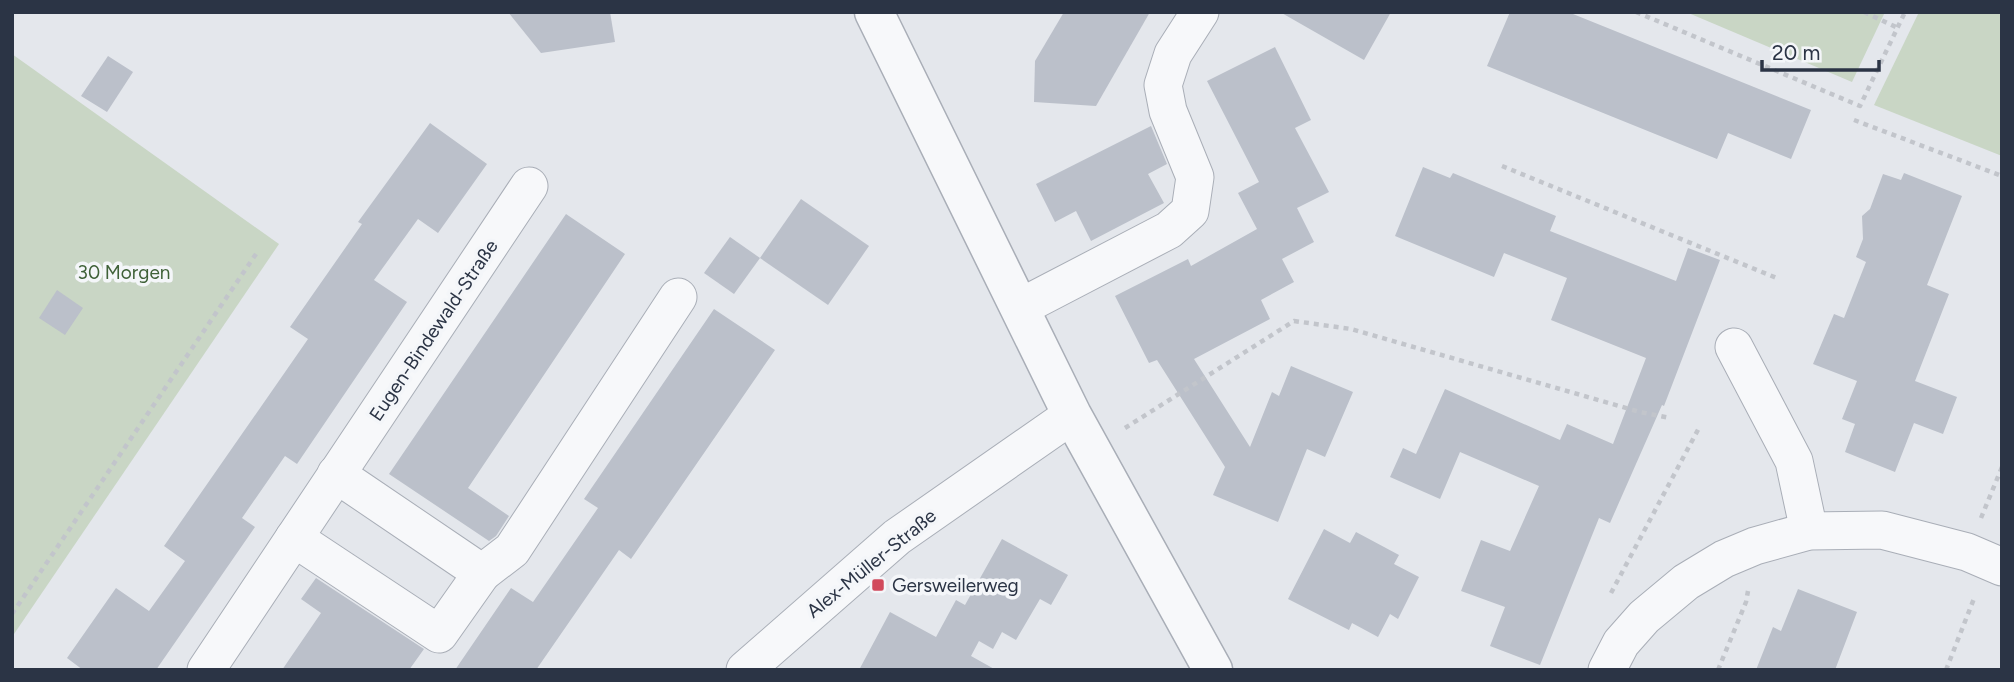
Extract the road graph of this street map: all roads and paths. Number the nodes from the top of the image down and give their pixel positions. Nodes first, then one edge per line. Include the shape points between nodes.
1 (874, 12) edge
2 (1200, 12) edge
3 (1636, 12) edge
4 (1864, 12) edge
5 (1905, 12) edge
6 (1898, 28) junction
7 (1854, 120) dead end
8 (1502, 166) dead end
9 (2002, 176) edge
10 (529, 187) dead end
11 (258, 251) dead end
12 (1779, 279) dead end
13 (678, 297) dead end
14 (1021, 307) junction
15 (1734, 347) dead end
16 (1072, 415) junction
17 (1670, 418) dead end
18 (1700, 426) dead end
19 (1125, 428) dead end
20 (2002, 467) edge
21 (336, 474) junction
22 (1980, 520) dead end
23 (1809, 531) junction
24 (294, 538) junction
25 (482, 573) junction
26 (1990, 578) edge
27 (1748, 589) dead end
28 (1609, 597) dead end
29 (12, 614) edge
30 (206, 670) edge
31 (745, 670) edge
32 (1213, 670) edge
33 (1607, 670) edge
34 (1718, 670) edge
35 (1946, 670) edge

1 - 14 street
2 - 14 street via 1173,54 1163,85 1168,111 1195,177 1190,211 1169,230
3 - 6 path via 1860,106
4 - 6 path
5 - 6 path
7 - 9 path
8 - 12 path
10 - 21 street, Eugen-Bindewald-Straße
11 - 29 path
13 - 25 street via 512,550
14 - 16 street
15 - 23 street via 1794,461
16 - 31 street, Alex-Müller-Straße via 897,537
16 - 32 street
17 - 19 path via 1351,329 1294,321
18 - 28 path
20 - 22 path
21 - 24 street, Eugen-Bindewald-Straße
21 - 25 street
23 - 26 street via 1882,530 1967,552
23 - 33 street via 1755,546 1686,582 1644,617 1621,643
24 - 25 street via 439,634
24 - 30 street, Eugen-Bindewald-Straße
26 - 35 path
27 - 34 path

